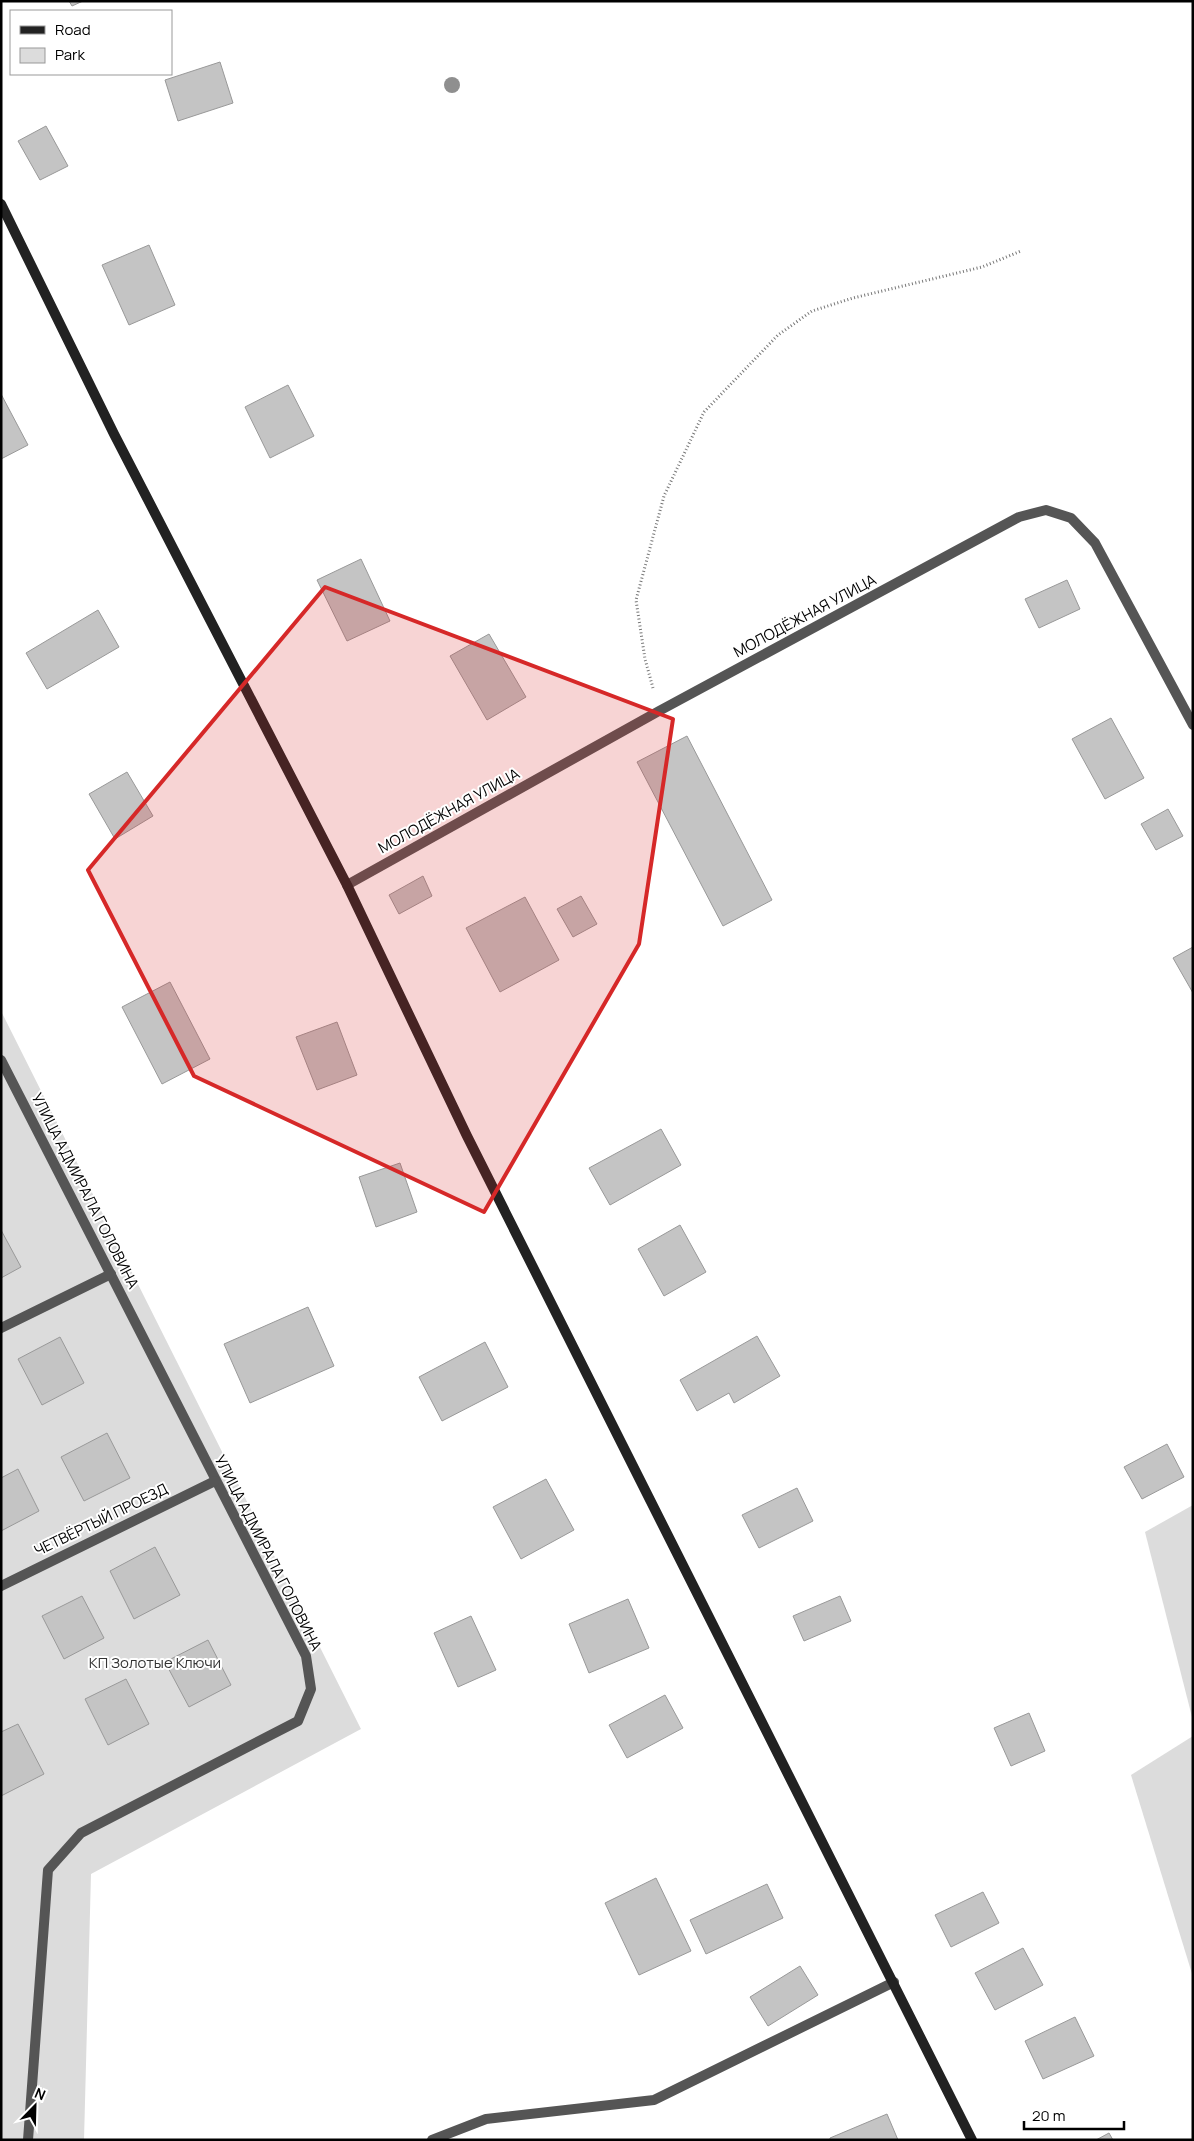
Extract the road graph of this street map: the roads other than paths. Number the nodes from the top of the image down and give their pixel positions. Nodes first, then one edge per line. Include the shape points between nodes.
1 (1, 204) edge
2 (1193, 725) edge
3 (347, 885) junction
4 (2, 1061) edge
5 (111, 1274) junction
6 (1, 1328) edge
7 (215, 1481) junction
8 (1, 1586) edge
9 (894, 1982) junction
10 (28, 2140) edge
11 (432, 2140) edge
12 (972, 2140) edge

1 - 3 street via 114,434
2 - 3 street, МОЛОДЁЖНАЯ УЛИЦА via 1095,543 1071,518 1046,510 1019,517 659,711
3 - 9 street via 467,1136
4 - 5 street, УЛИЦА АДМИРАЛА ГОЛОВИНА
5 - 6 street
5 - 7 street, УЛИЦА АДМИРАЛА ГОЛОВИНА
7 - 8 street, ЧЕТВЁРТЫЙ ПРОЕЗД
7 - 10 street, УЛИЦА АДМИРАЛА ГОЛОВИНА via 306,1656 311,1689 298,1721 81,1833 48,1870
9 - 11 street via 654,2100 486,2119
9 - 12 street

